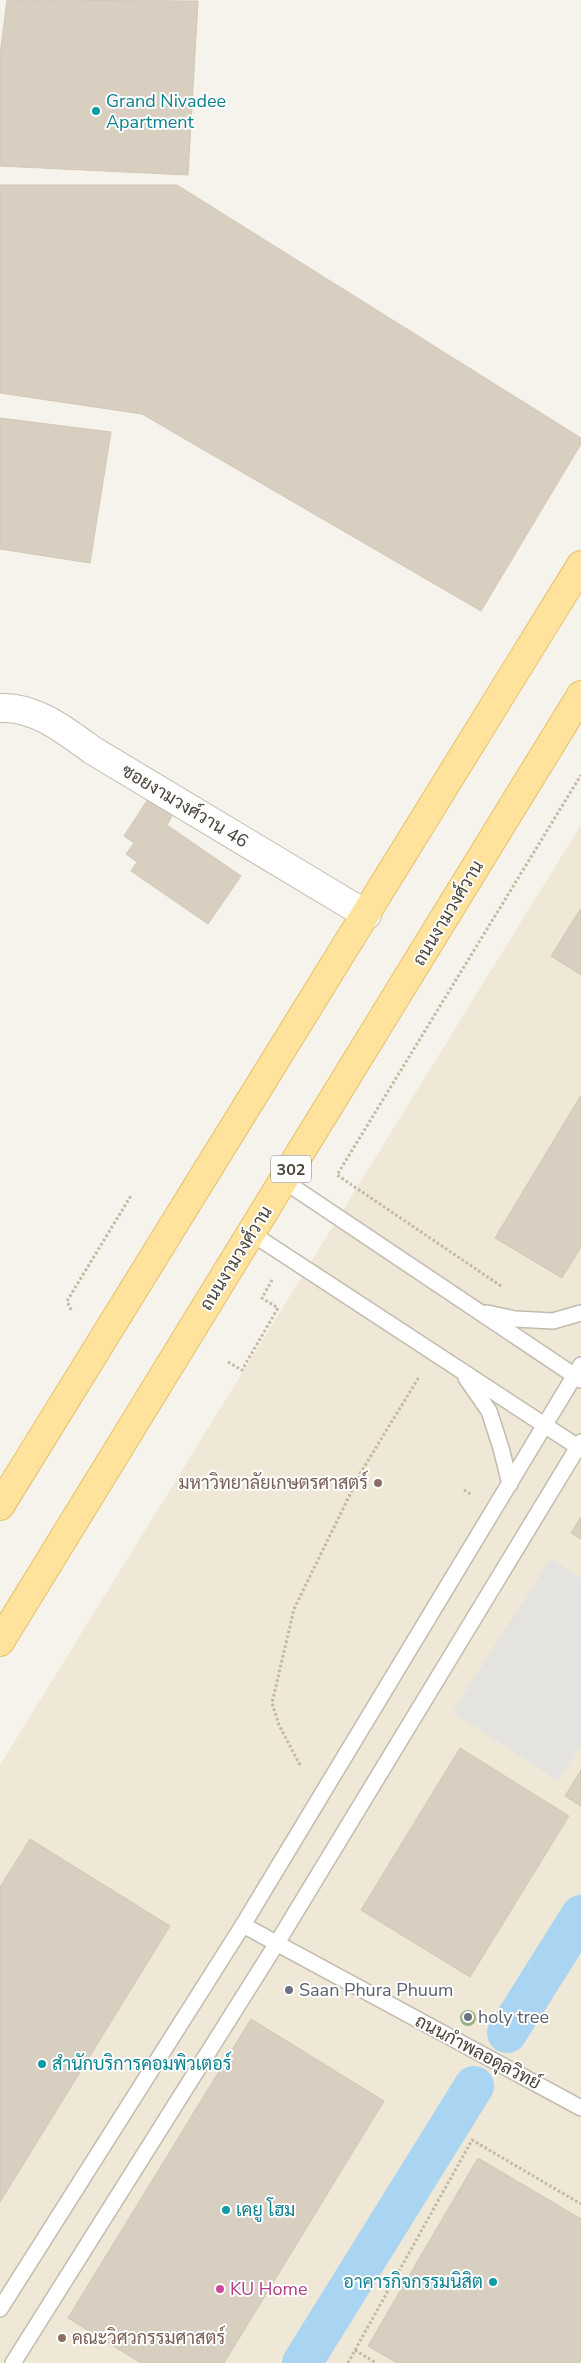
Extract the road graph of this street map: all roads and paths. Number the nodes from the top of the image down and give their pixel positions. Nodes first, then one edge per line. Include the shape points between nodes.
1 (581, 565) edge
2 (581, 695) edge
3 (0, 708) edge
4 (581, 775) edge
5 (367, 915) junction
6 (284, 1181) junction
7 (132, 1194) dead end
8 (251, 1233) junction
9 (272, 1280) dead end
10 (501, 1286) dead end
11 (71, 1310) dead end
12 (478, 1311) junction
13 (581, 1313) edge
14 (228, 1362) dead end
15 (461, 1371) junction
16 (579, 1374) edge
17 (419, 1377) dead end
18 (545, 1425) junction
19 (580, 1445) edge
20 (510, 1484) junction
21 (0, 1506) edge
22 (0, 1642) edge
23 (300, 1765) dead end
24 (243, 1925) junction
25 (277, 1943) junction
26 (581, 2108) edge
27 (581, 2204) edge
28 (0, 2309) edge
29 (355, 2350) junction
30 (13, 2363) edge
31 (348, 2363) edge
32 (376, 2363) edge

1 - 5 main road
2 - 6 main road, ถนนงามวงศ์วาน / 302
3 - 5 street, ซอยงามวงศ์วาน 46 via 30,713 56,724 92,750
4 - 10 path via 337,1175
5 - 21 main road
6 - 8 main road, ถนนงามวงศ์วาน / 302
6 - 12 lane
7 - 11 path via 67,1301
8 - 15 lane
8 - 22 main road, ถนนงามวงศ์วาน / 302
9 - 14 path via 262,1298 278,1308 242,1370
12 - 13 lane via 553,1321
12 - 16 lane
15 - 18 lane
15 - 20 lane via 489,1411
16 - 18 lane
17 - 23 path via 361,1472 294,1609 272,1703 279,1725
18 - 19 lane
18 - 20 lane
19 - 25 lane
20 - 24 lane
24 - 25 lane, ถนนกำพลอดุลวิทย์
24 - 28 lane
25 - 26 lane, ถนนกำพลอดุลวิทย์
25 - 30 lane
27 - 29 path via 472,2140
29 - 31 path
29 - 32 path

